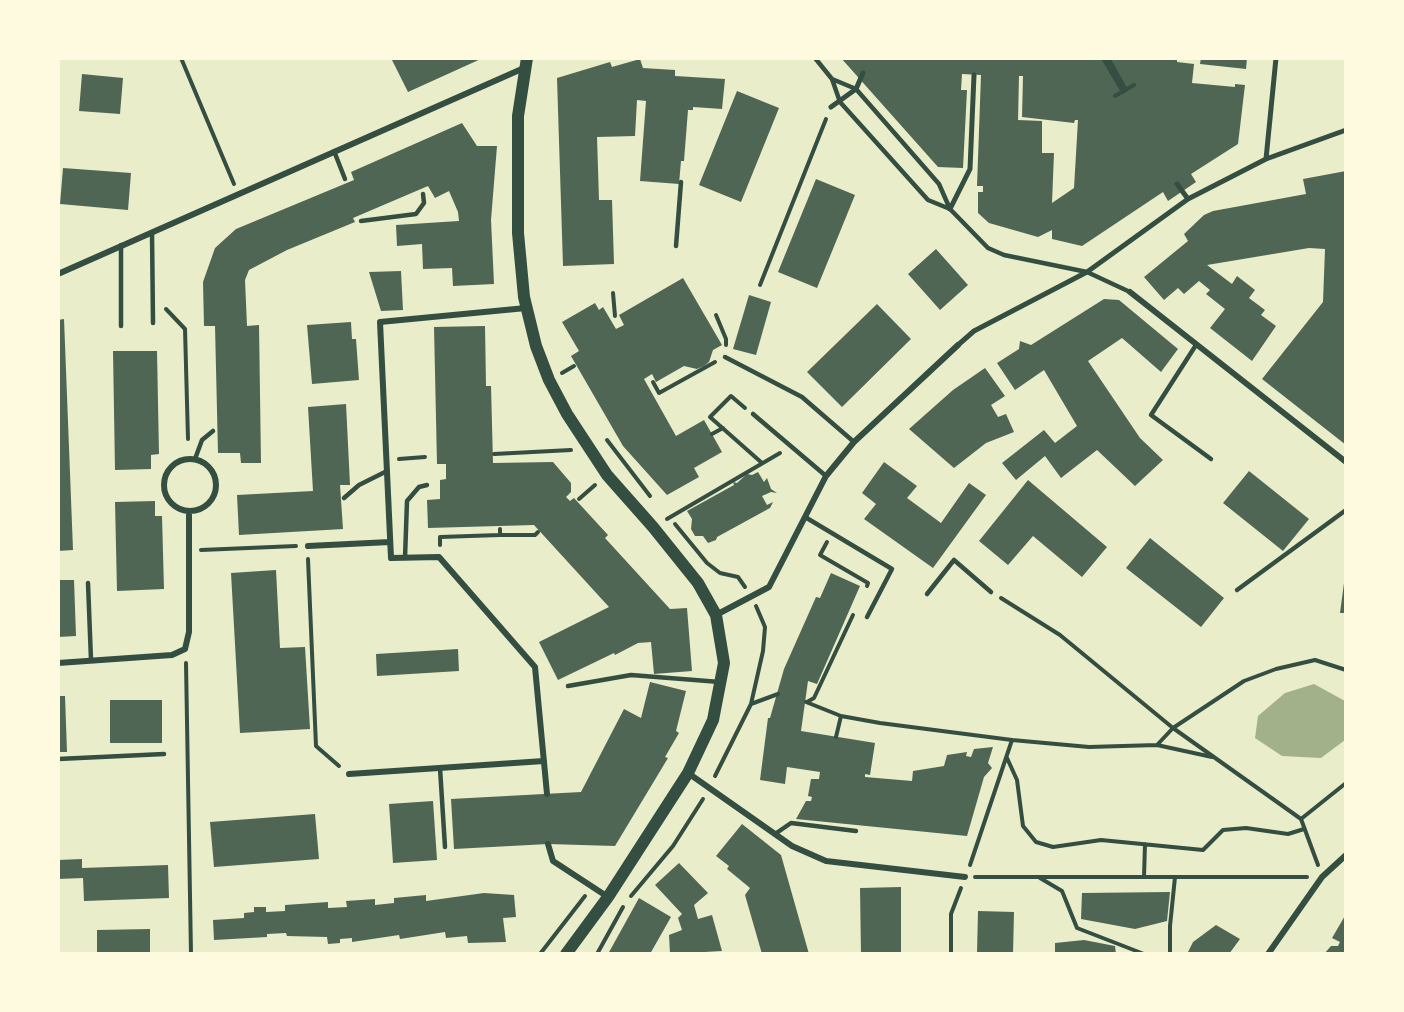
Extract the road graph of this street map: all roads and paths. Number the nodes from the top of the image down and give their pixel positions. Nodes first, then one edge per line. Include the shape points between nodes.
1 (181, 58) edge
2 (815, 58) edge
3 (1103, 58) edge
4 (1108, 58) edge
5 (1276, 58) edge
6 (526, 63) edge
7 (863, 73) dead end
8 (974, 75) dead end
9 (832, 78) junction
10 (1134, 86) dead end
11 (856, 89) junction
12 (1124, 90) junction
13 (1115, 96) dead end
14 (840, 102) junction
15 (831, 107) joint
16 (1346, 130) edge
17 (334, 151) junction
18 (1266, 159) junction
19 (345, 179) dead end
20 (681, 182) dead end
21 (1177, 184) dead end
22 (237, 193) junction
23 (423, 194) dead end
24 (1188, 199) junction
25 (950, 209) junction
26 (361, 221) dead end
27 (152, 232) junction
28 (121, 245) junction
29 (676, 246) dead end
30 (1087, 272) junction
31 (58, 274) edge
32 (760, 285) dead end
33 (1130, 292) joint
34 (613, 293) dead end
35 (165, 308) dead end
36 (526, 308) junction
37 (716, 315) dead end
38 (615, 316) dead end
39 (153, 323) dead end
40 (121, 326) dead end
41 (958, 345) joint
42 (1196, 345) junction
43 (725, 357) junction
44 (558, 363) dead end
45 (574, 366) dead end
46 (561, 374) junction
47 (653, 382) dead end
48 (568, 384) dead end
49 (753, 414) joint
50 (723, 428) junction
51 (213, 431) dead end
52 (602, 433) dead end
53 (712, 434) dead end
54 (564, 441) dead end
55 (854, 442) junction
56 (791, 446) junction
57 (589, 449) junction
58 (569, 450) junction
59 (500, 453) junction
60 (494, 454) dead end
61 (425, 457) dead end
62 (192, 459) junction
63 (575, 459) dead end
64 (1211, 459) dead end
65 (386, 460) junction
66 (500, 461) dead end
67 (1346, 462) edge
68 (762, 463) junction
69 (387, 471) junction
70 (826, 476) junction
71 (588, 477) dead end
72 (427, 485) dead end
73 (602, 494) dead end
74 (344, 498) dead end
75 (656, 502) dead end
76 (662, 510) dead end
77 (1346, 510) edge
78 (189, 512) junction
79 (805, 517) junction
80 (669, 518) junction
81 (538, 532) dead end
82 (832, 533) junction
83 (390, 542) junction
84 (308, 546) junction
85 (188, 551) junction
86 (439, 557) junction
87 (405, 558) junction
88 (88, 583) dead end
89 (1237, 590) dead end
90 (991, 592) joint
91 (863, 593) dead end
92 (927, 594) dead end
93 (752, 596) junction
94 (855, 611) dead end
95 (717, 615) junction
96 (867, 617) dead end
97 (185, 649) junction
98 (91, 660) junction
99 (58, 663) edge
100 (1346, 670) edge
101 (720, 682) junction
102 (568, 686) dead end
103 (778, 694) dead end
104 (751, 704) dead end
105 (841, 716) junction
106 (1173, 728) junction
107 (836, 737) dead end
108 (1012, 740) junction
109 (1156, 746) junction
110 (164, 754) dead end
111 (1007, 758) junction
112 (1215, 758) junction
113 (58, 759) edge
114 (544, 762) junction
115 (440, 768) junction
116 (687, 773) junction
117 (349, 774) joint
118 (1346, 783) edge
119 (547, 794) dead end
120 (1301, 819) junction
121 (1304, 829) junction
122 (856, 831) dead end
123 (775, 834) junction
124 (548, 844) dead end
125 (1145, 844) junction
126 (445, 847) dead end
127 (1346, 855) edge
128 (1038, 876) junction
129 (965, 877) junction
130 (1144, 877) junction
131 (1175, 877) junction
132 (1322, 878) junction
133 (593, 887) junction
134 (608, 897) junction
135 (191, 954) edge
136 (540, 954) edge
137 (566, 954) edge
138 (951, 954) edge
139 (1144, 954) edge
140 (1170, 954) edge
141 (1268, 954) edge

1 - 22 path
2 - 9 lane
3 - 12 path
4 - 12 path
5 - 18 street
6 - 17 street
6 - 36 main road via 518,116 517,169 518,233
7 - 11 street
8 - 25 street via 970,169
9 - 11 lane
9 - 14 lane
10 - 12 path
11 - 14 street
11 - 25 lane via 939,184
12 - 13 path
14 - 15 street
14 - 25 lane via 928,200
15 - 32 path
16 - 18 street
17 - 19 lane
17 - 22 street
18 - 24 street
20 - 29 lane
21 - 24 street
22 - 27 street
23 - 26 lane via 424,203 417,214
24 - 30 street
25 - 30 lane via 988,248 1004,255
27 - 28 street
27 - 39 lane
28 - 31 street
28 - 40 lane
30 - 33 lane
30 - 41 street via 974,332
33 - 42 street
34 - 38 path
35 - 62 path via 184,329
36 - 57 main road via 549,380
36 - 65 street via 380,322
37 - 43 path via 726,339
41 - 55 street
42 - 64 lane via 1151,415
42 - 67 street
43 - 47 path via 659,393
43 - 55 lane via 802,397
44 - 46 path
45 - 46 path
46 - 48 path
49 - 50 path via 731,396 710,417
49 - 56 lane
50 - 53 path
50 - 68 path
51 - 62 lane via 202,440
52 - 75 path
54 - 58 path
55 - 70 street
56 - 68 path
56 - 70 lane
57 - 58 path
57 - 95 main road via 607,476 698,583
58 - 59 path
58 - 63 path
59 - 60 path
59 - 66 path
61 - 65 path
62 - 78 street via 213,472 216,492 208,504
62 - 78 street via 175,464 164,482 170,502
65 - 69 street
68 - 80 path
69 - 74 lane via 359,485
69 - 83 street
70 - 79 street
71 - 73 path
72 - 87 lane via 418,487 407,501
76 - 80 path
77 - 89 lane
78 - 85 street
79 - 82 lane
79 - 93 street via 769,587
80 - 93 path via 707,563 720,573 738,578
81 - 86 path via 440,537
82 - 91 path via 820,555 868,583
82 - 96 lane via 892,569
83 - 84 street
83 - 87 street via 391,558
84 - 85 path
84 - 117 path via 316,746
85 - 97 street via 189,632
86 - 87 street
86 - 114 street via 535,667
88 - 98 lane
90 - 92 lane via 954,560
90 - 106 path via 1060,635
93 - 95 street
94 - 105 path via 814,698 806,702
95 - 101 main road via 724,663
97 - 98 street via 172,655
97 - 135 path
98 - 99 street
100 - 106 path via 1315,660 1276,669 1244,681
101 - 102 lane via 631,675
101 - 116 main road via 713,720
103 - 104 path
105 - 107 path
105 - 108 path
106 - 109 path
106 - 112 path
108 - 109 path via 1089,747
108 - 111 path
109 - 112 path
110 - 113 lane
111 - 125 path via 1017,780 1023,826 1036,842 1053,847 1101,840
111 - 129 path
112 - 120 path
114 - 115 street
114 - 119 street
115 - 117 street
115 - 126 lane
116 - 123 street
116 - 134 main road
118 - 120 path
120 - 121 path
121 - 125 path via 1288,834 1246,828 1223,830 1203,850
121 - 132 path
122 - 123 lane via 791,823
123 - 129 street via 826,861
124 - 133 street via 553,861
125 - 130 path
127 - 132 street
128 - 129 path
128 - 130 path
128 - 139 path via 1062,891 1077,928
129 - 138 path via 951,914
130 - 131 path
131 - 132 path
131 - 140 path
132 - 141 street
133 - 134 street
133 - 136 path
134 - 137 main road

